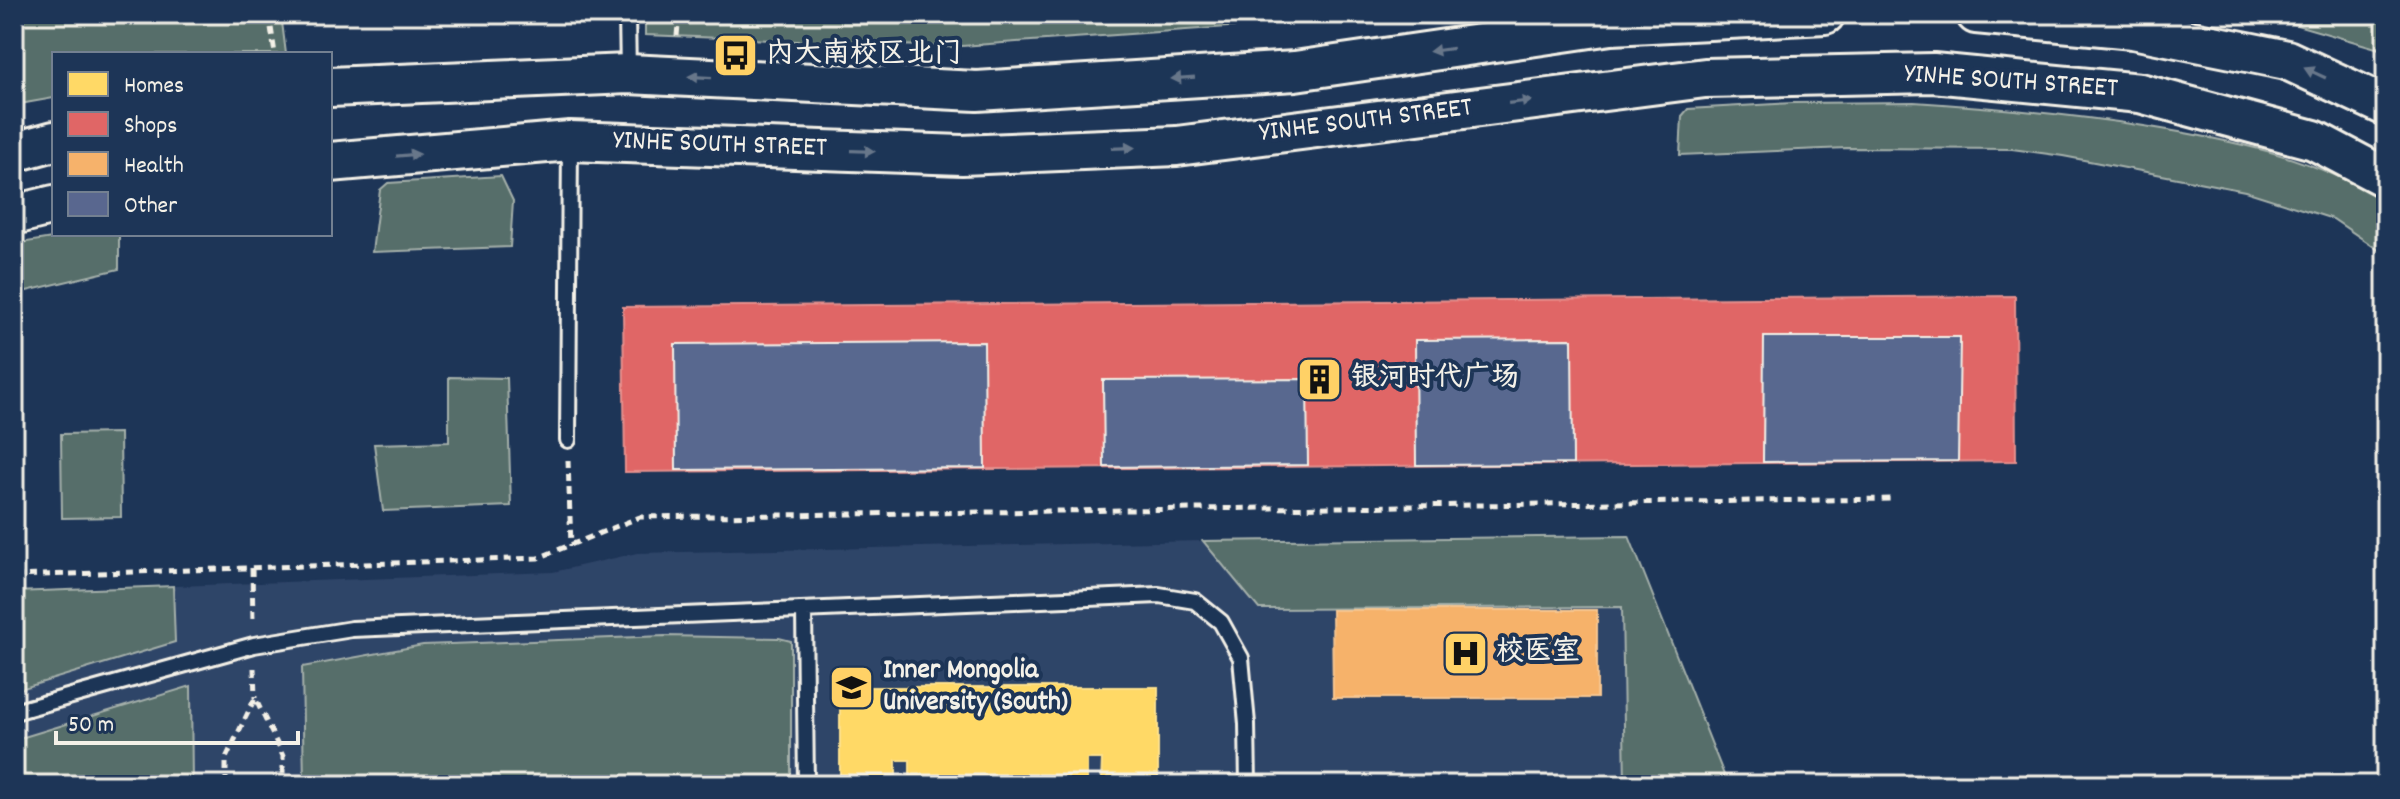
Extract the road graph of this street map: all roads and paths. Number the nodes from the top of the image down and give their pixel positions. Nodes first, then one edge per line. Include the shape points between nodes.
1 (269, 14) edge
2 (627, 14) edge
3 (679, 14) edge
4 (1825, 14) edge
5 (1976, 14) edge
6 (677, 36) dead end
7 (275, 52) edge
8 (628, 74) junction
9 (332, 87) edge
10 (2386, 106) edge
11 (570, 141) junction
12 (52, 142) edge
13 (14, 152) edge
14 (332, 162) edge
15 (2386, 178) edge
16 (52, 206) edge
17 (14, 215) edge
18 (568, 440) joint
19 (1893, 499) dead end
20 (571, 546) junction
21 (14, 576) edge
22 (804, 610) junction
23 (14, 712) edge
24 (226, 785) edge
25 (283, 785) edge
26 (806, 785) edge
27 (1248, 785) edge

1 - 7 path
2 - 8 lane
3 - 6 path
4 -> 8 main road via 1611,25 1295,71 977,91
10 -> 5 main road via 2287,60 2133,29
8 - 9 main road
14 -> 11 main road, YINHE SOUTH STREET
11 -> 15 main road, YINHE SOUTH STREET via 962,155 1177,146 1705,78 1933,73 2140,93 2314,140
11 - 18 lane
12 - 13 main road
16 - 17 main road
18 - 20 path
19 - 20 path via 640,517
20 - 21 path via 538,558
22 - 23 lane via 352,629 254,645
22 - 26 lane
22 - 27 lane via 1159,595 1195,601 1221,622 1241,658
24 - 25 path via 226,758 255,698 283,756

